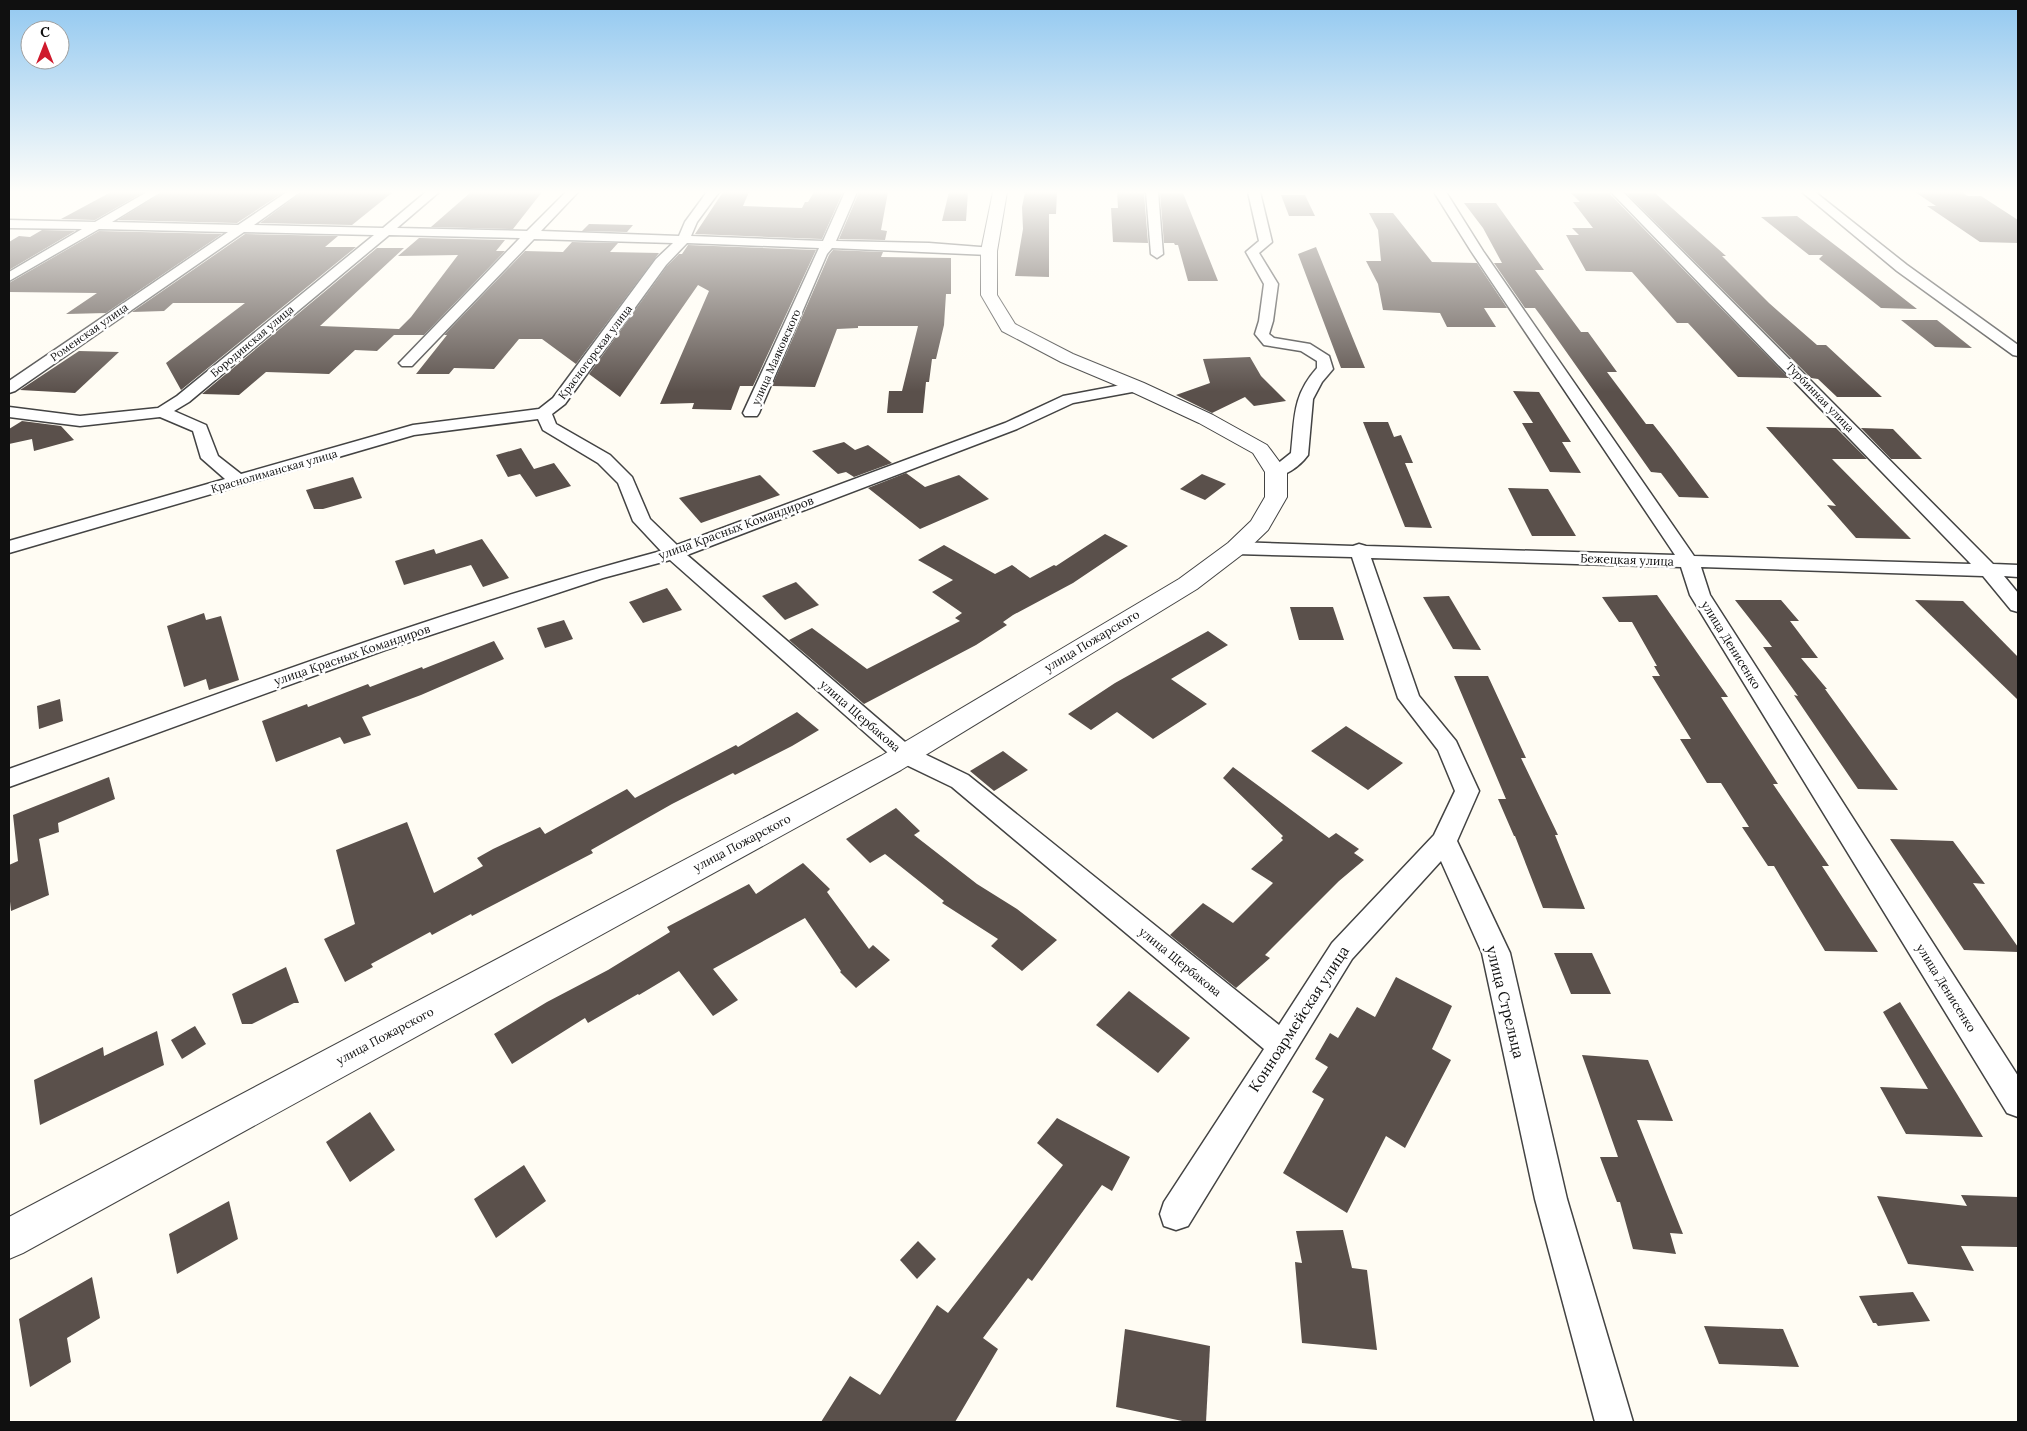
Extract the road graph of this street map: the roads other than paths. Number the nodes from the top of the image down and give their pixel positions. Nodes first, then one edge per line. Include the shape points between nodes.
1 (42, 259) edge
2 (198, 259) edge
3 (352, 259) edge
4 (508, 259) edge
5 (664, 259) edge
6 (819, 259) edge
7 (989, 259) edge
8 (1256, 259) edge
9 (1482, 259) edge
10 (1683, 259) edge
11 (1891, 259) edge
12 (9, 277) edge
13 (2018, 352) edge
14 (407, 363) dead end
15 (1137, 387) junction
16 (9, 388) edge
17 (9, 412) edge
18 (162, 412) junction
19 (544, 413) junction
20 (751, 413) dead end
21 (1276, 472) junction
22 (239, 481) junction
23 (9, 547) edge
24 (1236, 548) junction
25 (1359, 550) junction
26 (674, 553) junction
27 (1689, 562) junction
28 (1990, 571) junction
29 (2018, 571) edge
30 (2018, 606) edge
31 (904, 754) junction
32 (9, 778) edge
33 (1444, 841) junction
34 (1281, 1045) junction
35 (2018, 1103) edge
36 (1176, 1214) dead end
37 (9, 1239) edge
38 (1614, 1422) edge

1 - 12 street
2 - 16 street, Роменская улица
3 - 18 street, Бородинская улица via 183,399
4 - 14 street
5 - 19 street, Красногорская улица via 559,401
6 - 20 street, улица Маяковского
7 - 15 street via 989,295 1008,327 1067,358
8 - 21 street via 1271,284 1267,294 1268,322 1262,334 1269,342 1305,347 1324,359 1325,369 1312,382 1304,399 1299,455
9 - 27 street, улица Денисенко
10 - 28 street, Турбинная улица
11 - 13 street
15 - 21 street via 1260,449
15 - 26 street, улица Красных Командиров via 1069,398 1011,426
17 - 18 street via 80,421
18 - 22 street via 200,428 210,458
19 - 22 street, Краснолиманская улица via 413,430
19 - 26 street, улица Щербакова via 549,427 604,459 626,481 642,521
21 - 24 street, улица Пожарского via 1276,497 1260,525
22 - 23 street, Краснолиманская улица
24 - 25 street, Бежецкая улица
24 - 31 street, улица Пожарского via 1188,584
25 - 27 street, Бежецкая улица
25 - 33 street via 1409,698 1448,747 1467,790
26 - 31 street, улица Щербакова
26 - 32 street, улица Красных Командиров via 596,574 378,644
27 - 28 street, Бежецкая улица
27 - 35 street, улица Денисенко via 1700,595
28 - 29 street, Бежецкая улица
28 - 30 street, Турбинная улица
31 - 34 street, улица Щербакова via 960,781
31 - 37 street, улица Пожарского
33 - 34 street, Конноармейская улица via 1342,951
33 - 38 street, улица Стрельца via 1496,953 1551,1199
34 - 36 street, Конноармейская улица

